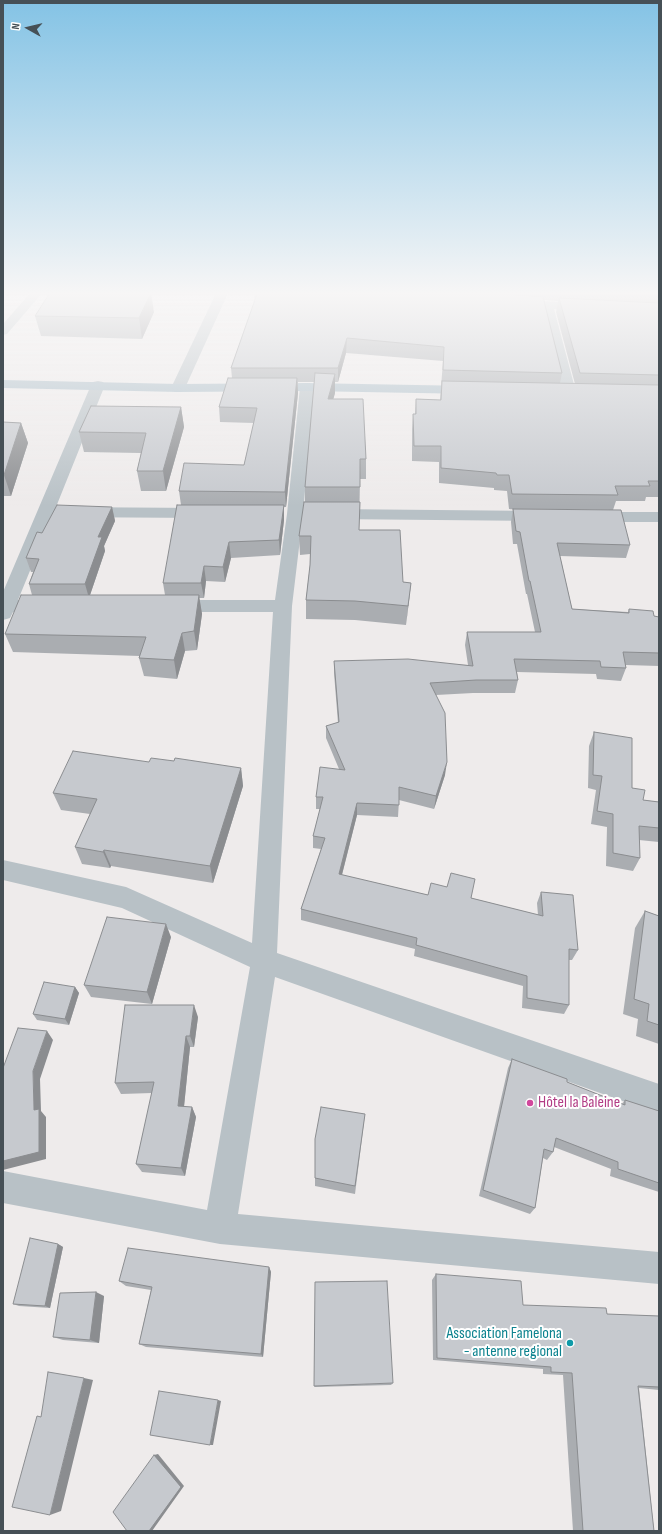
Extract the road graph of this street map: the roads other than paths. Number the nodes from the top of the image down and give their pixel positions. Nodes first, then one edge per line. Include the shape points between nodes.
1 (190, 363) edge
2 (561, 363) edge
3 (3, 384) edge
4 (98, 385) junction
5 (307, 387) junction
6 (178, 388) junction
7 (482, 390) edge
8 (553, 392) edge
9 (569, 392) junction
10 (584, 392) edge
11 (45, 512) junction
12 (217, 514) edge
13 (301, 514) junction
14 (556, 516) edge
15 (580, 516) edge
16 (659, 517) edge
17 (62, 606) edge
18 (157, 606) edge
19 (283, 606) junction
20 (5, 610) edge
21 (3, 870) edge
22 (264, 961) junction
23 (659, 1099) edge
24 (3, 1187) edge
25 (220, 1228) junction
26 (659, 1268) edge

1 - 6 street
2 - 9 street
3 - 4 main road
4 - 6 main road
4 - 11 street
5 - 6 main road
5 - 7 main road
5 - 13 street
8 - 9 main road
9 - 10 main road
11 - 12 street
11 - 20 street
13 - 14 street
13 - 19 street
15 - 16 street
17 - 20 street
18 - 19 street
19 - 22 street
21 - 22 street via 126,898
22 - 23 street
22 - 25 street
24 - 25 street
25 - 26 street

